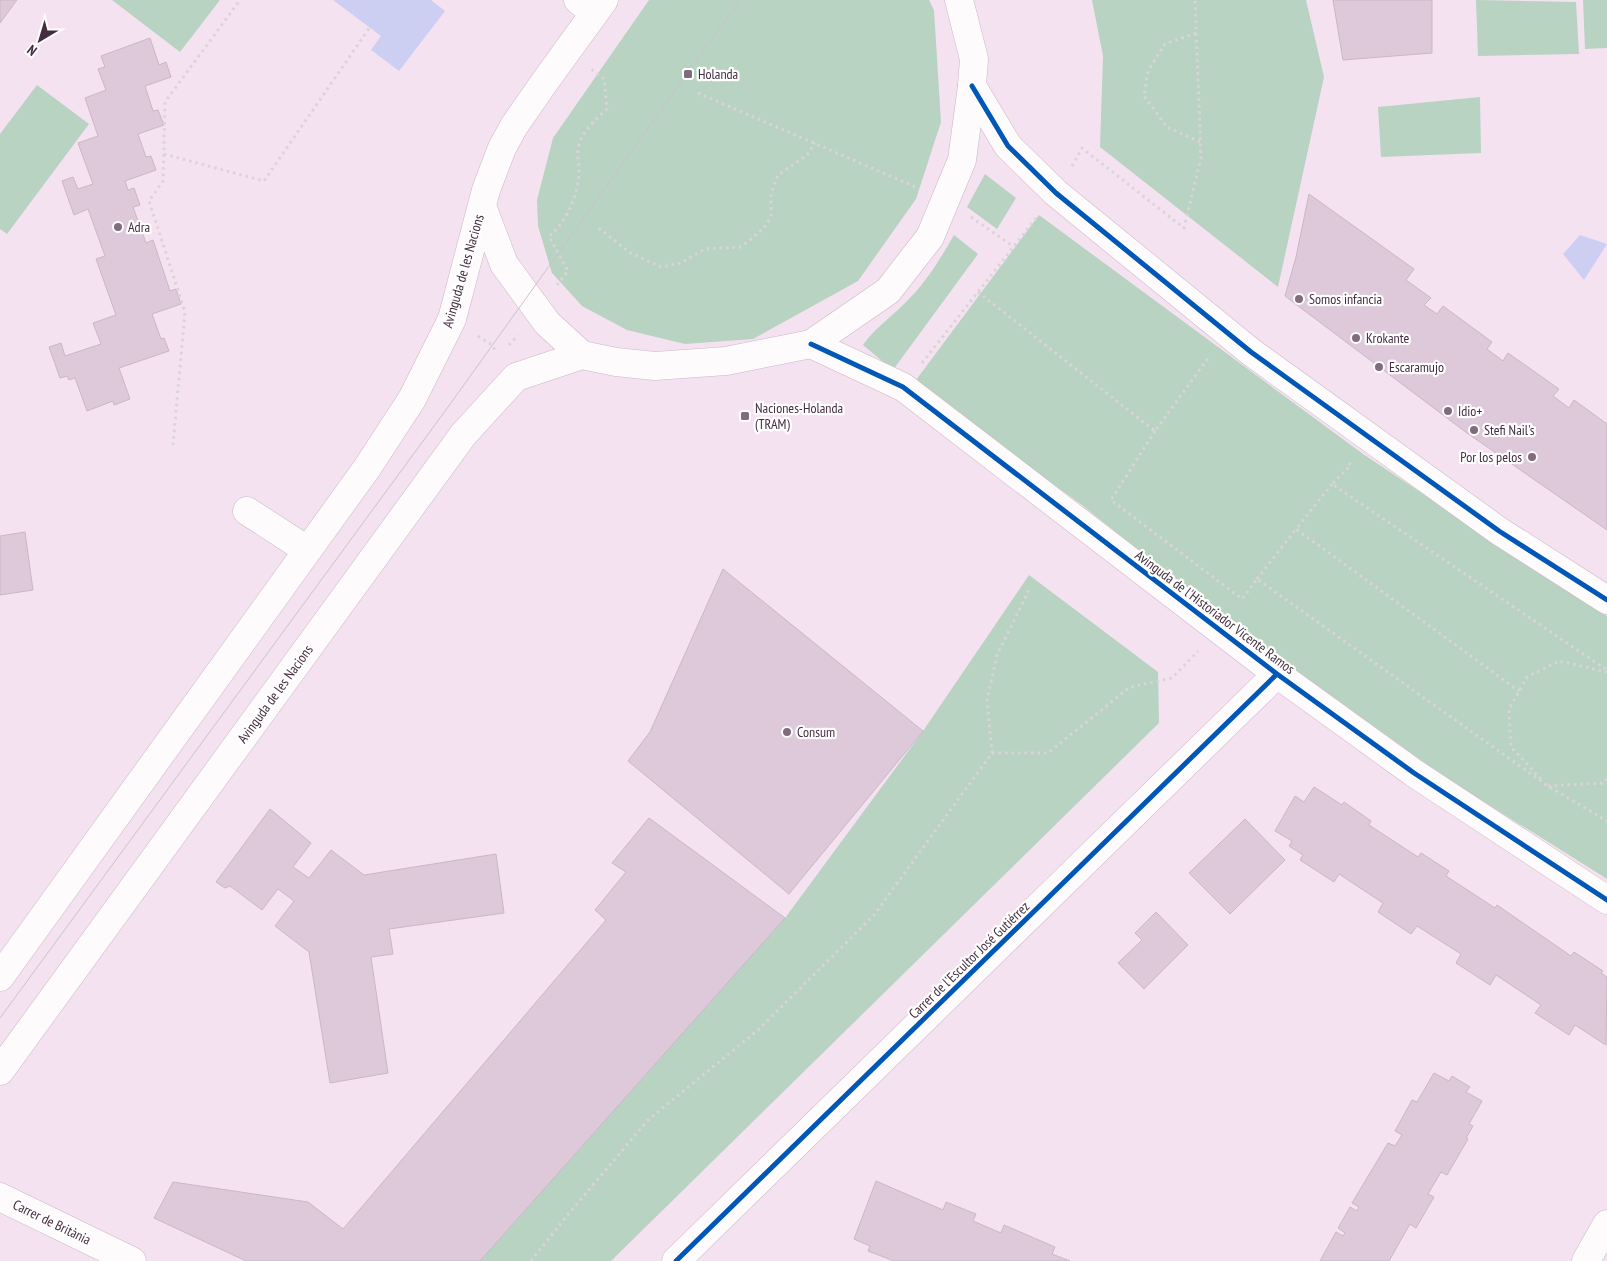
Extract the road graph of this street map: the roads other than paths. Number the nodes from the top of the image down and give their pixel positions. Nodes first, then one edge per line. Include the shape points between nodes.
1 (959, 0) edge
2 (592, 4) edge
3 (972, 86) junction
4 (482, 206) junction
5 (811, 344) junction
6 (582, 355) junction
7 (247, 511) dead end
8 (307, 550) junction
9 (1607, 600) edge
10 (1277, 674) junction
11 (1607, 900) edge
12 (0, 977) edge
13 (0, 1071) edge
14 (0, 1197) edge
15 (1607, 1224) edge
16 (132, 1261) edge
17 (676, 1261) edge
18 (1586, 1261) edge

1 - 3 main road via 974,59
2 - 4 main road, Avinguda de les Nacions via 568,49 502,148
3 - 5 main road via 962,160 930,237 888,291
3 - 9 main road via 1008,146 1056,193 1251,352 1499,531
4 - 6 main road via 504,264 547,323
4 - 8 main road, Avinguda de les Nacions via 452,319 412,399
5 - 6 main road via 726,361 655,366
5 - 10 main road, Avinguda de l'Historiador Vicente Ramos via 902,388
6 - 13 main road, Avinguda de les Nacions via 516,377 463,435
7 - 8 main road
8 - 12 main road, Avinguda de les Nacions
10 - 11 main road, Avinguda de l'Historiador Vicente Ramos via 1414,773
10 - 17 main road, Carrer de l'Escultor José Gutiérrez
14 - 16 main road, Carrer de Britània
15 - 18 main road

